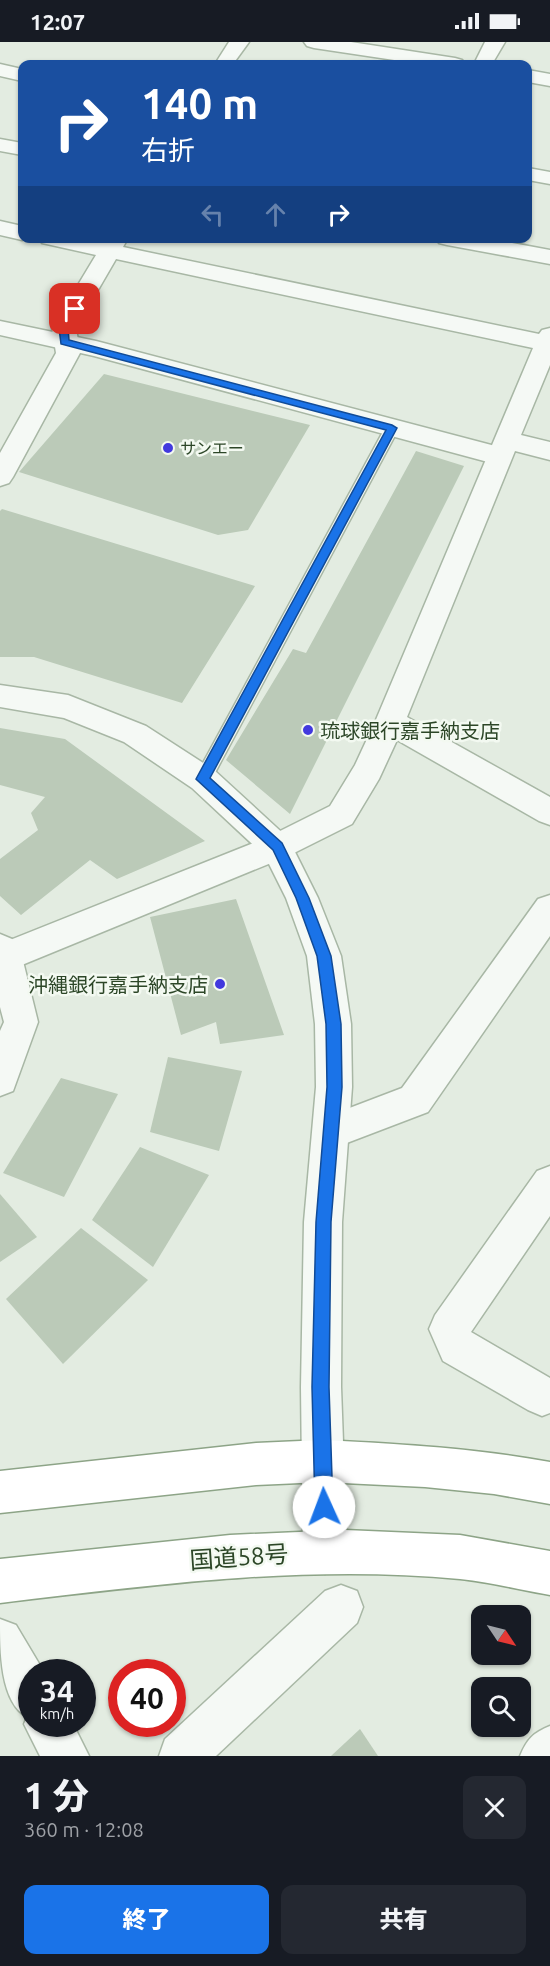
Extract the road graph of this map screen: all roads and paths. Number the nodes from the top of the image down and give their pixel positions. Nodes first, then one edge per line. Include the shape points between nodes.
1 (239, 42) edge
2 (314, 42) edge
3 (495, 42) edge
4 (227, 60) edge
5 (429, 60) edge
6 (485, 60) edge
7 (0, 70) edge
8 (18, 74) edge
9 (532, 77) edge
10 (550, 80) edge
11 (0, 145) edge
12 (18, 148) edge
13 (532, 175) edge
14 (550, 178) edge
15 (0, 228) edge
16 (18, 232) edge
17 (96, 243) edge
18 (474, 243) edge
19 (114, 245) edge
20 (550, 257) edge
21 (0, 328) edge
22 (548, 339) edge
23 (65, 342) junction
24 (392, 428) junction
25 (502, 448) junction
26 (550, 451) edge
27 (0, 477) edge
28 (0, 696) edge
29 (390, 722) junction
30 (203, 779) junction
31 (550, 812) edge
32 (278, 847) junction
33 (550, 909) edge
34 (2, 953) edge
35 (0, 1079) edge
36 (331, 1132) junction
37 (550, 1184) edge
38 (542, 1396) dead end
39 (322, 1461) junction
40 (550, 1483) edge
41 (0, 1492) edge
42 (325, 1552) junction
43 (550, 1573) edge
44 (0, 1581) edge
45 (341, 1607) dead end
46 (0, 1641) edge
47 (18, 1672) edge
48 (55, 1737) edge
49 (550, 1749) edge
50 (66, 1756) edge
51 (182, 1756) edge
52 (543, 1756) edge

1 - 4 street
2 - 5 street
3 - 6 street
7 - 8 street
9 - 10 street
11 - 12 street
13 - 14 street
15 - 16 street
17 - 19 street
18 - 20 street
19 - 22 street
19 - 23 street via 63,328
21 - 23 street
22 - 25 street
23 - 24 street
23 - 27 street via 68,354
24 - 25 street
24 - 30 lane
25 - 26 street
25 - 29 street
28 - 30 street via 68,706 135,734
29 - 31 street
29 - 32 street via 368,771 341,815
30 - 32 street
32 - 34 street
32 - 36 street via 324,956 333,1024
33 - 36 street via 415,1100
34 - 35 street via 21,1022
36 - 39 street via 323,1222
37 - 38 street via 449,1329 457,1347
39 - 40 highway via 425,1466
39 - 41 highway via 245,1465
39 - 42 street
42 - 43 highway, 国道58号 via 462,1557
42 - 44 highway, 国道58号 via 259,1553
45 - 51 street
46 - 47 street
48 - 50 street
49 - 52 street

